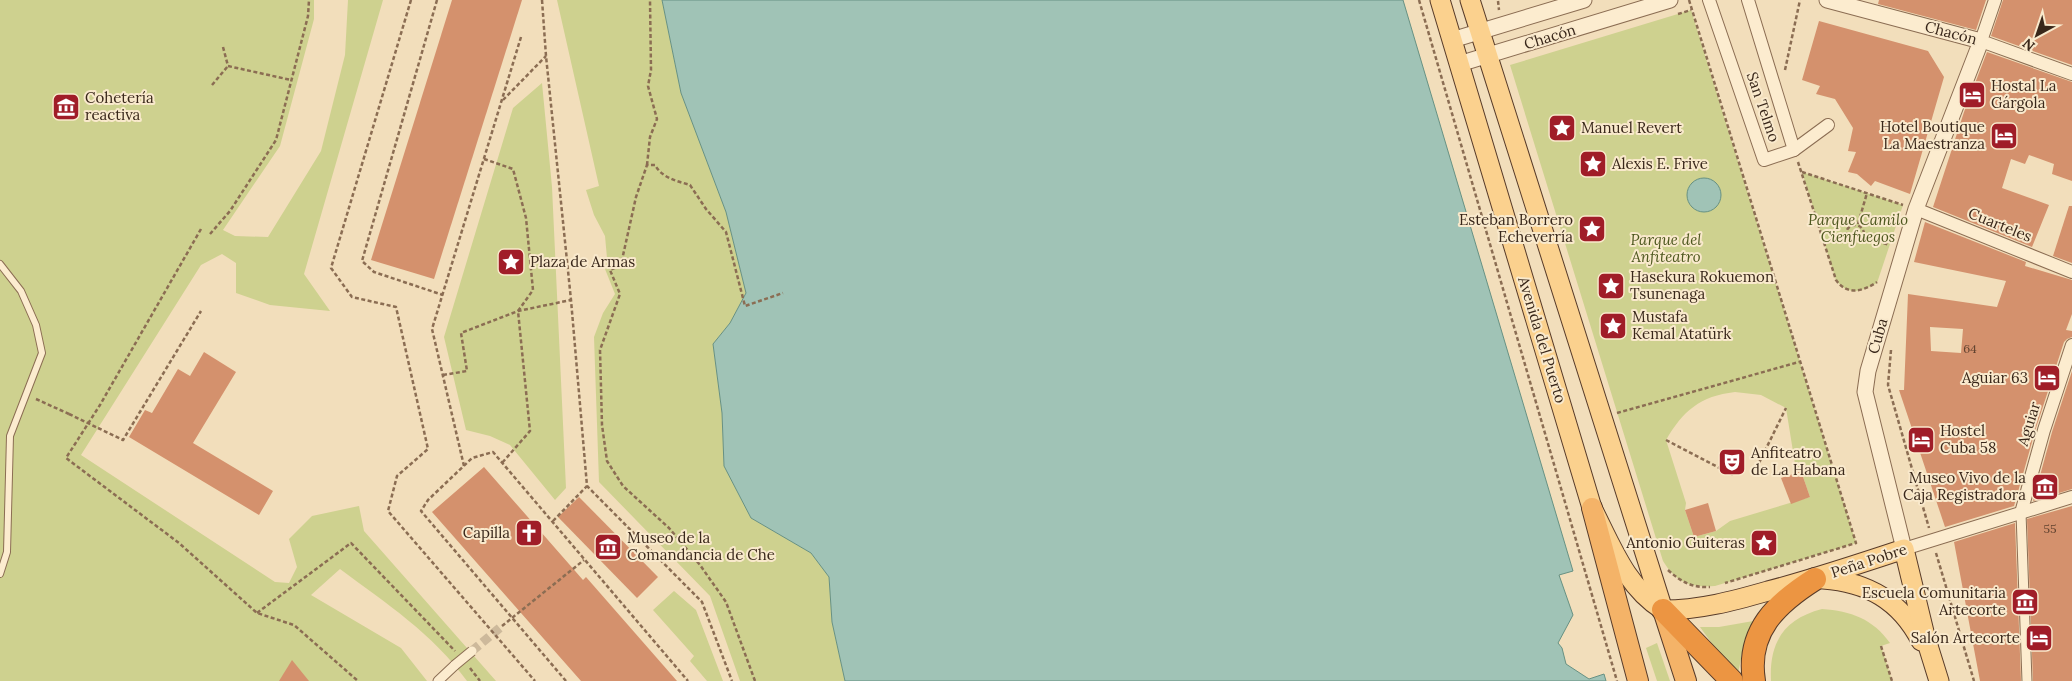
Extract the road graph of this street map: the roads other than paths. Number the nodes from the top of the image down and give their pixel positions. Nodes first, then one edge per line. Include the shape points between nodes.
1 (1440, 0) edge
2 (1470, 0) edge
3 (1584, 0) edge
4 (1670, 0) edge
5 (1709, 0) edge
6 (1748, 0) edge
7 (1827, 0) edge
8 (1995, 0) edge
9 (1480, 31) junction
10 (1452, 40) junction
11 (1981, 41) junction
12 (1487, 56) junction
13 (1459, 64) junction
14 (2072, 74) edge
15 (1828, 125) dead end
16 (1794, 150) junction
17 (1909, 207) junction
18 (0, 264) edge
19 (2072, 272) edge
20 (2072, 345) edge
21 (2072, 497) edge
22 (1592, 508) junction
23 (2021, 513) junction
24 (1904, 549) junction
25 (0, 574) edge
26 (1814, 579) junction
27 (1663, 610) junction
28 (472, 651) tunnel mouth
29 (1937, 675) edge
30 (438, 681) edge
31 (1638, 681) edge
32 (1686, 681) edge
33 (1732, 681) edge
34 (1754, 681) edge
35 (2027, 681) edge

1 - 10 main road, Avenida del Puerto
2 - 9 main road
3 - 9 street, Chacón
4 - 12 street, Chacón
5 - 16 street, San Telmo via 1764,160
6 - 16 street, San Telmo
7 - 11 street, Chacón
8 - 11 street, Cuba
9 - 10 street, Chacón
9 - 12 main road
10 - 13 main road, Avenida del Puerto
11 - 14 street, Chacón
11 - 17 street, Cuba
12 - 13 street, Chacón
12 - 27 main road
13 - 22 main road, Avenida del Puerto
15 - 16 street
17 - 19 street, Cuarteles
17 - 24 street, Cuba via 1865,392
18 - 25 lane via 21,291 36,325 42,353 10,436 8,552
20 - 23 street, Aguiar
21 - 23 street, Peña Pobre
22 - 27 main road via 1626,574 1649,600
22 - 31 highway, Avenida del Puerto
23 - 24 street, Peña Pobre
23 - 35 street
24 - 26 main road, Peña Pobre
24 - 29 main road, Cuba
26 - 27 main road, Peña Pobre via 1717,605
26 - 29 main road via 1860,585 1889,601 1915,631
26 - 34 highway via 1785,599 1764,624 1755,649
27 - 32 highway
27 - 33 highway
28 - 30 street, bridge

